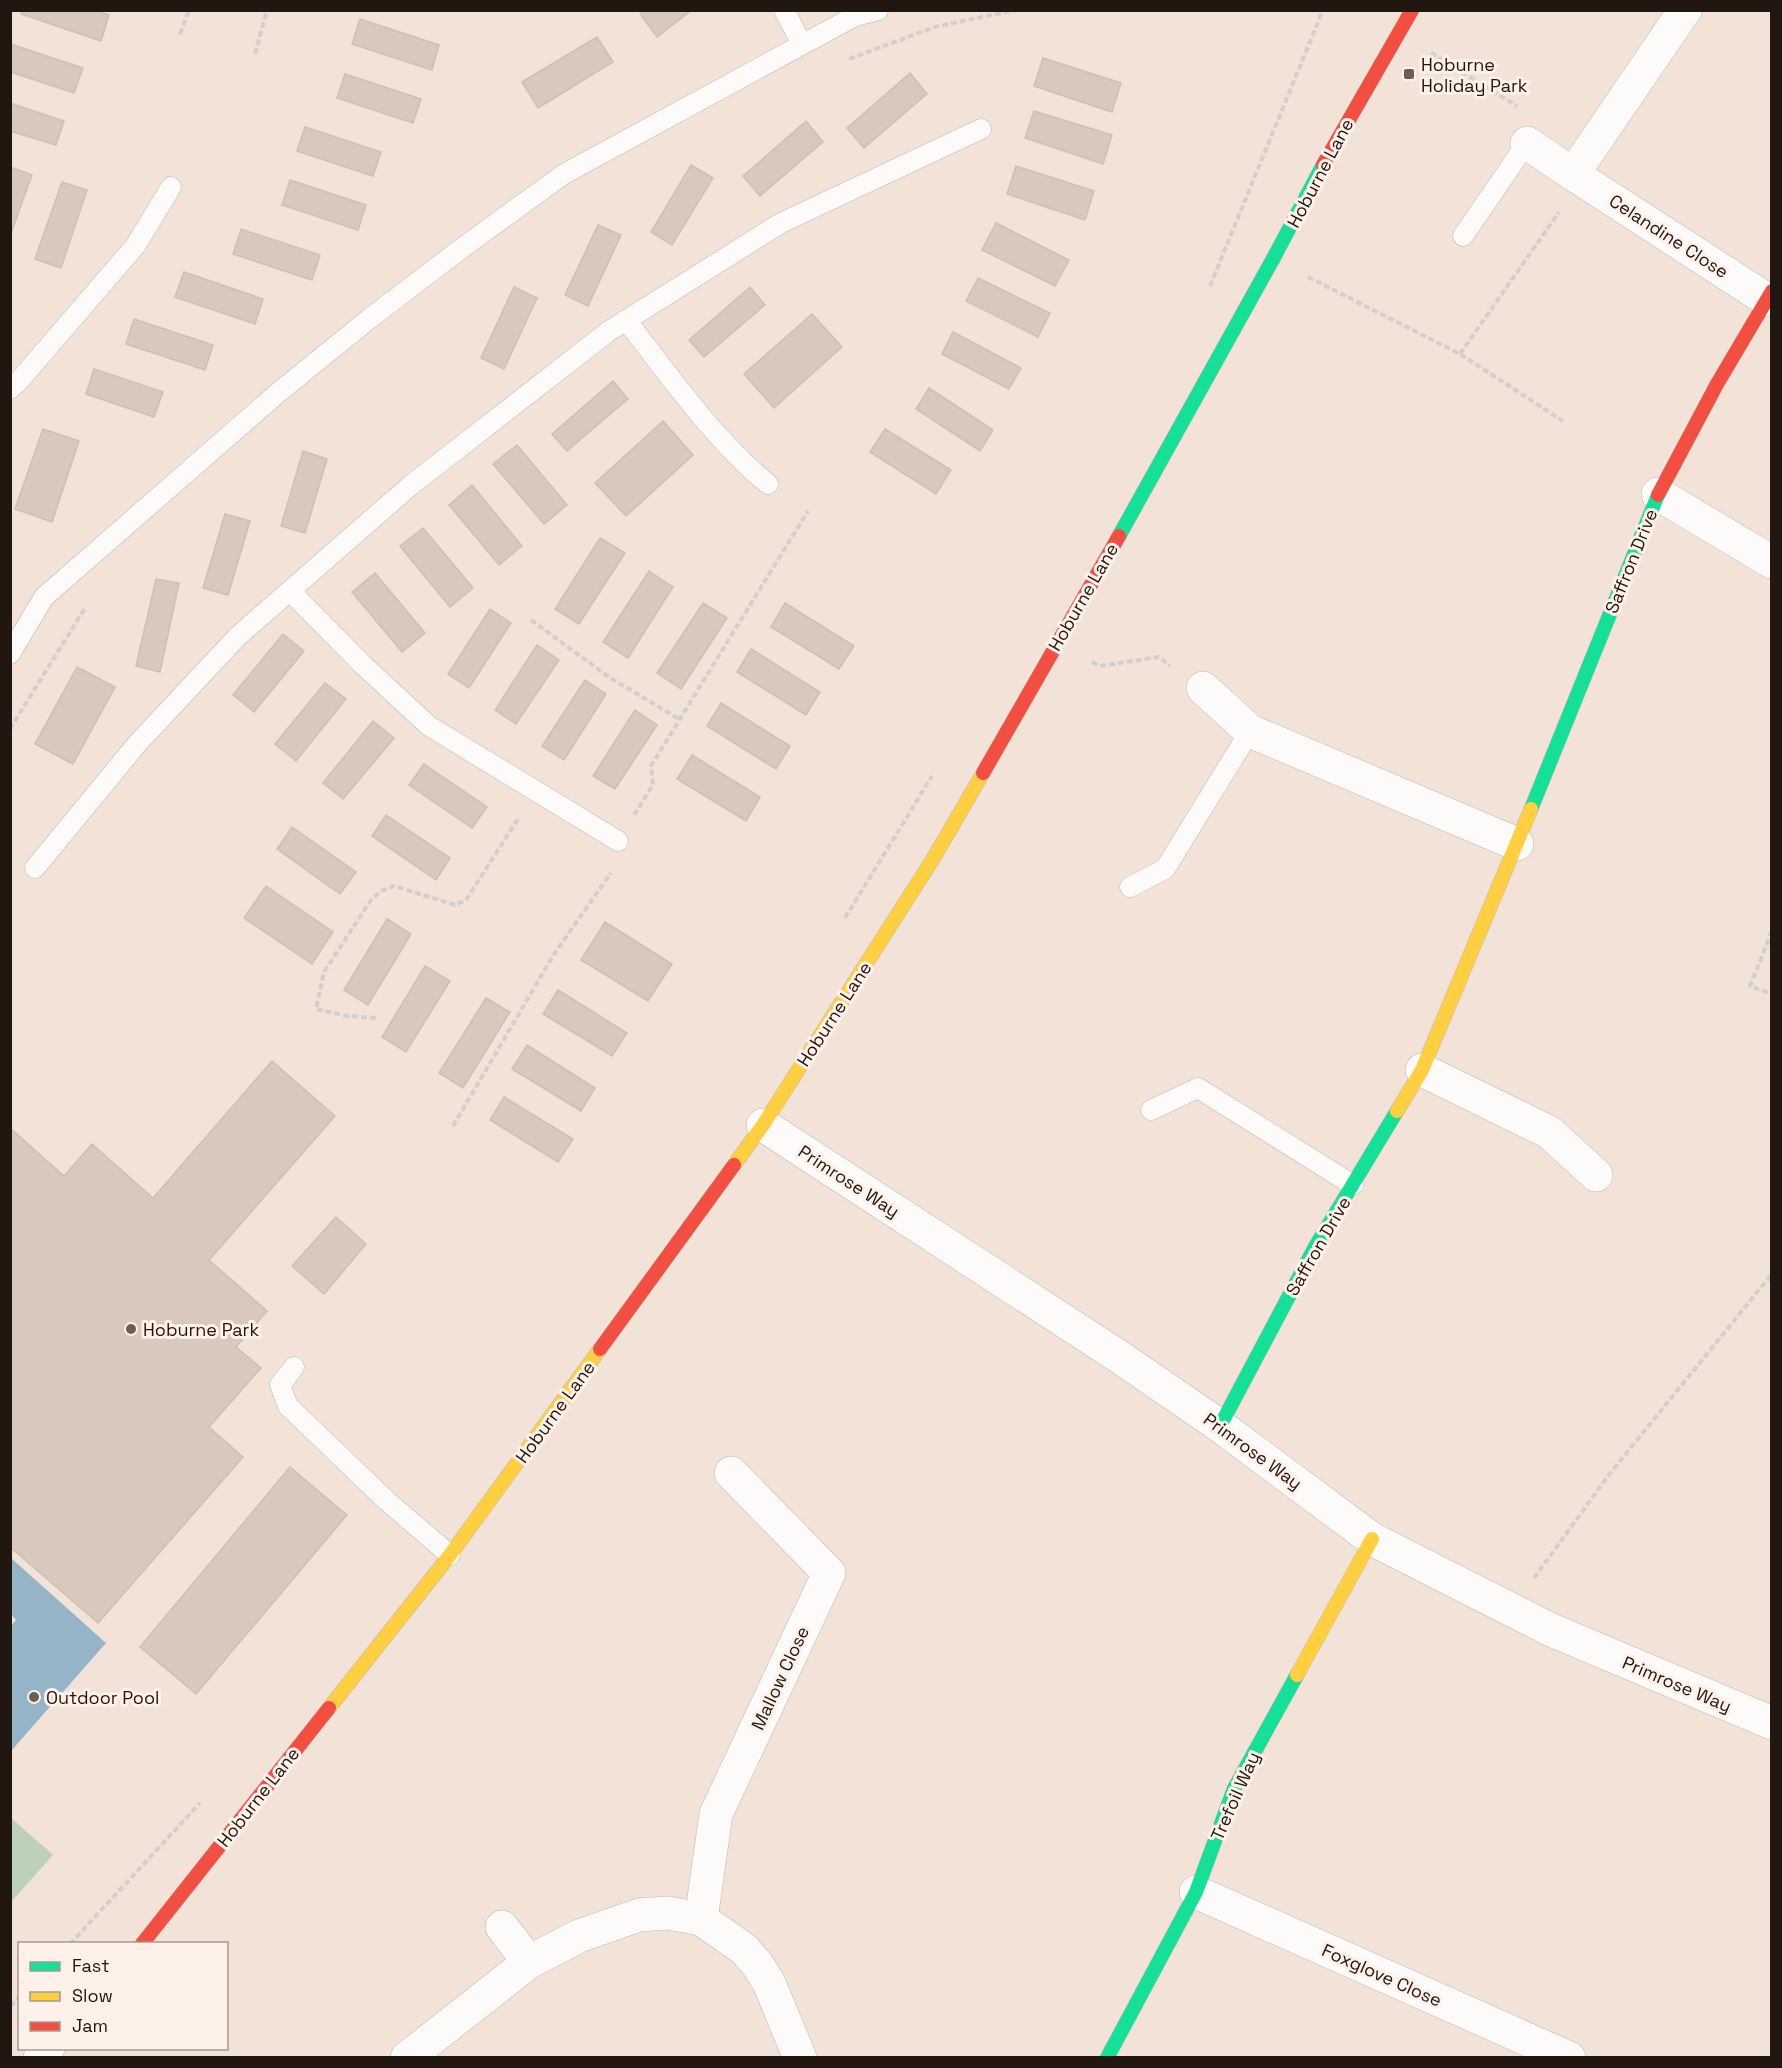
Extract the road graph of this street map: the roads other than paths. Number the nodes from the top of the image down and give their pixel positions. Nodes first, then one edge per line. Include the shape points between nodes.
1 (784, 10) edge
2 (878, 10) edge
3 (1412, 10) edge
4 (1685, 10) edge
5 (802, 44) junction
6 (981, 129) dead end
7 (1527, 143) joint
8 (1578, 177) junction
9 (171, 187) dead end
10 (1463, 236) dead end
11 (1769, 295) edge
12 (626, 320) junction
13 (10, 389) edge
14 (768, 484) dead end
15 (1658, 494) junction
16 (1772, 562) edge
17 (290, 591) junction
18 (10, 654) edge
19 (1203, 688) road end
20 (1250, 731) junction
21 (618, 841) road end
22 (1517, 844) junction
23 (35, 868) dead end
24 (1130, 887) dead end
25 (1422, 1070) junction
26 (1151, 1110) dead end
27 (763, 1125) junction
28 (1596, 1175) dead end
29 (1353, 1185) junction
30 (294, 1368) dead end
31 (1220, 1426) junction
32 (731, 1473) dead end
33 (1372, 1539) junction
34 (450, 1555) junction
35 (1772, 1723) edge
36 (1196, 1892) junction
37 (701, 1919) junction
38 (502, 1927) dead end
39 (144, 1942) edge
40 (529, 1962) junction
41 (407, 2058) edge
42 (800, 2058) edge
43 (1107, 2058) edge
44 (1569, 2058) edge

1 - 5 lane
2 - 5 lane via 855,16
3 - 27 street, Hoburne Lane via 1342,129 1124,528 933,859
4 - 8 street
5 - 18 lane via 564,174 369,319 279,392 44,597
6 - 12 lane via 781,223
7 - 8 street, Celandine Close
7 - 10 lane
8 - 11 street, Celandine Close
9 - 13 lane via 136,245
11 - 15 street, Saffron Drive
12 - 14 lane via 709,424
12 - 17 lane via 411,485
15 - 16 street
15 - 22 street, Saffron Drive
17 - 21 lane via 429,726
17 - 23 lane via 238,636 137,744
19 - 20 street
20 - 22 street
20 - 24 lane via 1166,869
22 - 25 street, Saffron Drive
25 - 28 street via 1549,1132
25 - 29 street, Saffron Drive
26 - 29 lane via 1198,1088
27 - 31 street, Primrose Way
27 - 34 street, Hoburne Lane
29 - 31 street, Saffron Drive via 1315,1247
30 - 34 lane via 280,1385 288,1406
31 - 33 street, Primrose Way
32 - 37 street, Mallow Close via 829,1573 716,1814
33 - 35 street, Primrose Way via 1560,1634
33 - 36 street, Trefoil Way via 1234,1789
34 - 39 street, Hoburne Lane
36 - 43 street, Trefoil Way
36 - 44 street, Foxglove Close
37 - 40 street via 669,1913 639,1915 579,1936
37 - 42 street via 744,1949 757,1964 769,1983
38 - 40 street
40 - 41 street

